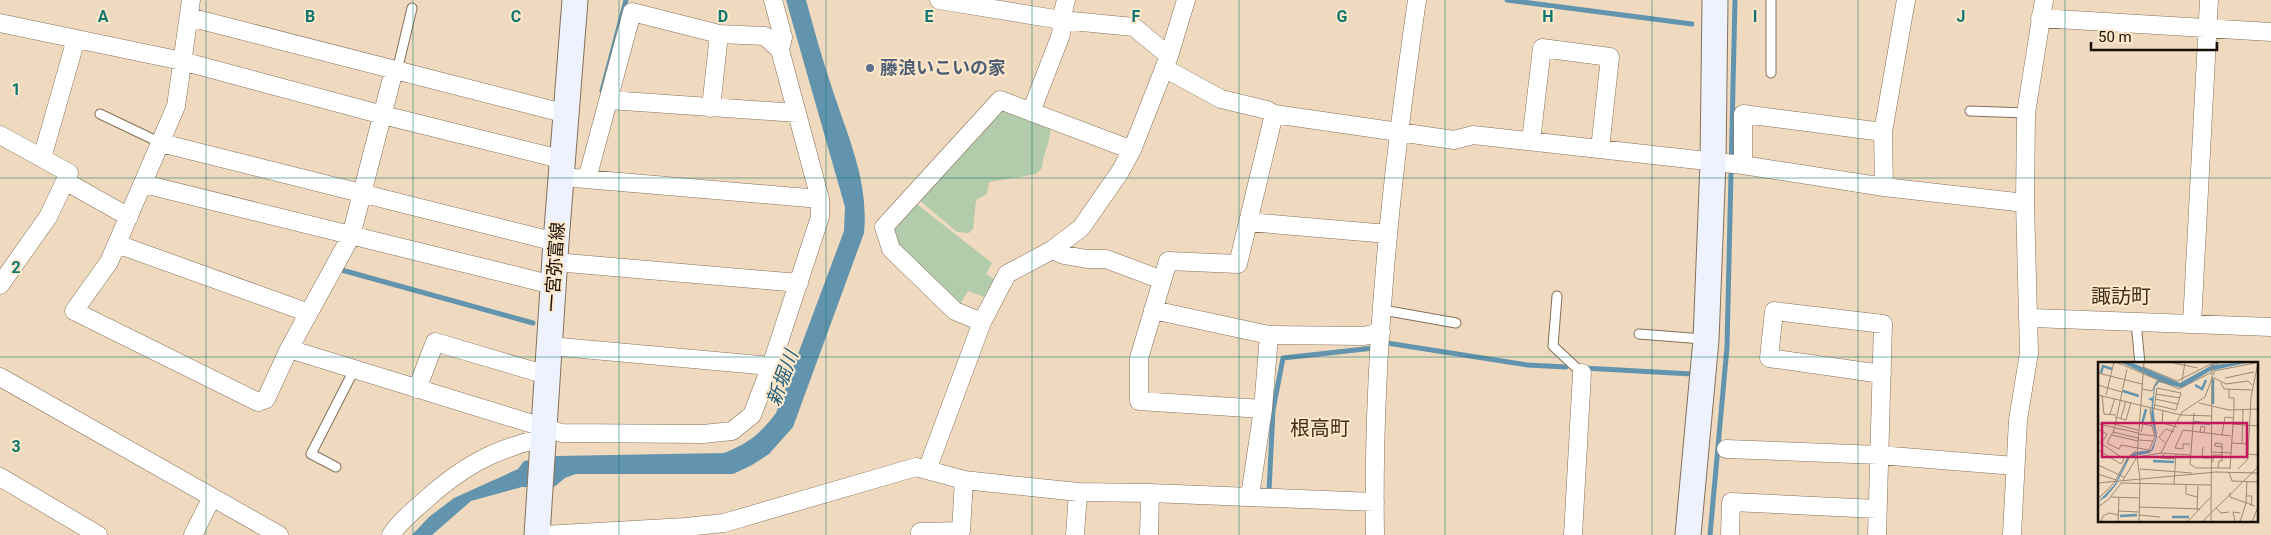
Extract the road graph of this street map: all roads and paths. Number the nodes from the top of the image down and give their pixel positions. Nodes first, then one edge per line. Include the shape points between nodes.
1 (576, 0) edge
2 (773, 0) edge
3 (939, 0) edge
4 (1066, 0) edge
5 (1186, 0) edge
6 (1417, 0) edge
7 (1715, 0) edge
8 (1771, 0) edge
9 (1906, 0) edge
10 (2044, 0) edge
11 (2209, 0) edge
12 (190, 8) edge
13 (412, 8) dead end
14 (2040, 18) junction
15 (1062, 20) junction
16 (0, 23) edge
17 (2209, 28) junction
18 (2271, 32) edge
19 (719, 34) junction
20 (76, 38) junction
21 (780, 50) junction
22 (182, 61) junction
23 (1166, 62) junction
24 (396, 70) junction
25 (1771, 73) dead end
26 (609, 100) junction
27 (711, 108) junction
28 (1970, 111) dead end
29 (1031, 112) junction
30 (797, 113) junction
31 (2026, 113) junction
32 (100, 114) dead end
33 (567, 114) junction
34 (1274, 114) junction
35 (383, 115) junction
36 (1398, 132) junction
37 (1883, 132) junction
38 (0, 135) edge
39 (1531, 142) junction
40 (161, 143) junction
41 (1600, 149) junction
42 (1132, 150) junction
43 (42, 158) junction
44 (1716, 162) junction
45 (1740, 165) junction
46 (563, 169) junction
47 (587, 180) junction
48 (65, 181) junction
49 (144, 184) junction
50 (1884, 187) junction
51 (362, 194) junction
52 (820, 199) junction
53 (2025, 204) junction
54 (129, 217) junction
55 (1248, 222) junction
56 (1388, 234) junction
57 (350, 236) junction
58 (117, 244) junction
59 (1052, 250) junction
60 (555, 263) junction
61 (1162, 280) junction
62 (799, 283) junction
63 (0, 285) edge
64 (1557, 296) dead end
65 (1153, 310) junction
66 (1383, 310) junction
67 (309, 313) junction
68 (2029, 318) junction
69 (982, 322) junction
70 (2136, 322) junction
71 (1456, 323) dead end
72 (2192, 324) junction
73 (2271, 327) edge
74 (1381, 332) junction
75 (1639, 334) dead end
76 (1269, 335) junction
77 (1706, 340) junction
78 (549, 346) junction
79 (289, 349) junction
80 (2140, 362) edge
81 (771, 366) junction
82 (354, 370) junction
83 (1582, 373) joint
84 (1882, 374) junction
85 (547, 375) junction
86 (0, 377) edge
87 (417, 389) junction
88 (1263, 409) junction
89 (543, 438) junction
90 (1726, 449) dead end
91 (1879, 455) junction
92 (2015, 466) junction
93 (336, 467) dead end
94 (927, 470) junction
95 (0, 477) edge
96 (964, 480) junction
97 (1078, 492) junction
98 (1150, 493) junction
99 (1250, 496) junction
100 (212, 497) junction
101 (1375, 502) junction
102 (1877, 509) junction
103 (98, 535) edge
104 (192, 535) edge
105 (279, 535) edge
106 (391, 535) edge
107 (538, 535) edge
108 (543, 535) edge
109 (920, 535) edge
110 (1075, 535) edge
111 (1149, 535) edge
112 (1375, 535) edge
113 (1573, 535) edge
114 (1688, 535) edge
115 (1730, 535) edge
116 (1877, 535) edge
117 (2012, 535) edge

1 - 33 street, 一宮弥富線
2 - 21 street via 783,37
3 - 15 street
4 - 15 street
5 - 23 street
6 - 36 street
7 - 44 street
8 - 25 lane
9 - 37 street
10 - 14 street
11 - 17 street
12 - 22 street
12 - 24 street
13 - 24 lane
14 - 17 street
14 - 31 street
15 - 23 street via 1134,26
15 - 29 street via 1060,37
16 - 20 street
17 - 18 street
17 - 72 street
19 - 21 street via 765,36
19 - 26 street via 632,12
19 - 27 street
20 - 22 street
20 - 43 street
21 - 30 street
22 - 35 street
22 - 40 street via 176,106
23 - 34 street via 1221,99
23 - 42 street
24 - 33 street
24 - 35 street
26 - 27 street
26 - 47 street
27 - 30 street
28 - 31 lane
29 - 42 street
29 - 69 street via 1000,100 884,227 892,249 955,311
30 - 52 street
31 - 53 street
32 - 40 lane
33 - 46 street, 一宮弥富線
34 - 36 street
34 - 55 street
35 - 46 street
35 - 51 street
36 - 39 street via 1454,140 1473,135
36 - 56 street
37 - 45 street via 1743,114
37 - 50 street
38 - 43 street
39 - 41 street
39 - 41 street via 1542,48 1610,58
40 - 49 street
40 - 51 street
41 - 44 street
42 - 59 street via 1081,228
43 - 48 street via 69,173
44 - 45 street
44 - 77 street
45 - 50 street
46 - 47 street
46 - 60 street, 一宮弥富線
47 - 52 street
48 - 54 street
48 - 63 street via 48,217
49 - 54 street
49 - 57 street
50 - 53 street
51 - 57 street
51 - 60 street
52 - 62 street via 820,217
53 - 68 street
54 - 58 street
55 - 56 street
55 - 61 street via 1238,264 1168,261
56 - 66 street
57 - 60 street
57 - 67 street
58 - 67 street
58 - 79 street via 109,262 74,312 258,402 266,398
59 - 61 street via 1087,259 1106,259
59 - 69 street via 1007,274
60 - 62 street
60 - 78 street, 一宮弥富線
61 - 65 street
62 - 81 street
64 - 83 lane via 1553,346
65 - 76 street
65 - 88 street via 1139,358 1139,401
66 - 71 lane
66 - 74 street
67 - 79 street
68 - 70 street
68 - 92 street via 2029,353 2018,420
69 - 94 street
70 - 72 street
70 - 80 lane
72 - 73 street
74 - 76 street via 1364,336
74 - 101 street
75 - 77 lane
76 - 88 street
77 - 114 street
78 - 81 street
78 - 85 street, 一宮弥富線
79 - 82 street
81 - 89 street via 752,415 732,431 703,434 562,433
82 - 87 street
82 - 93 lane via 311,454
83 - 113 street
84 - 84 street via 1883,324 1774,311 1769,358
84 - 91 street
85 - 87 street via 435,342
85 - 89 street, 一宮弥富線
86 - 100 street
87 - 89 street
88 - 99 street
89 - 106 street via 470,464 440,486
89 - 107 street, 一宮弥富線
90 - 91 street
91 - 92 street
91 - 102 street
92 - 117 street
94 - 96 street
94 - 108 street via 916,468 724,523
95 - 103 street
96 - 97 street
96 - 109 street via 961,531 920,532
97 - 98 street
97 - 110 street
98 - 99 street
98 - 111 street
99 - 101 street
100 - 104 street
100 - 105 street
101 - 112 street
102 - 115 street via 1731,502
102 - 116 street

